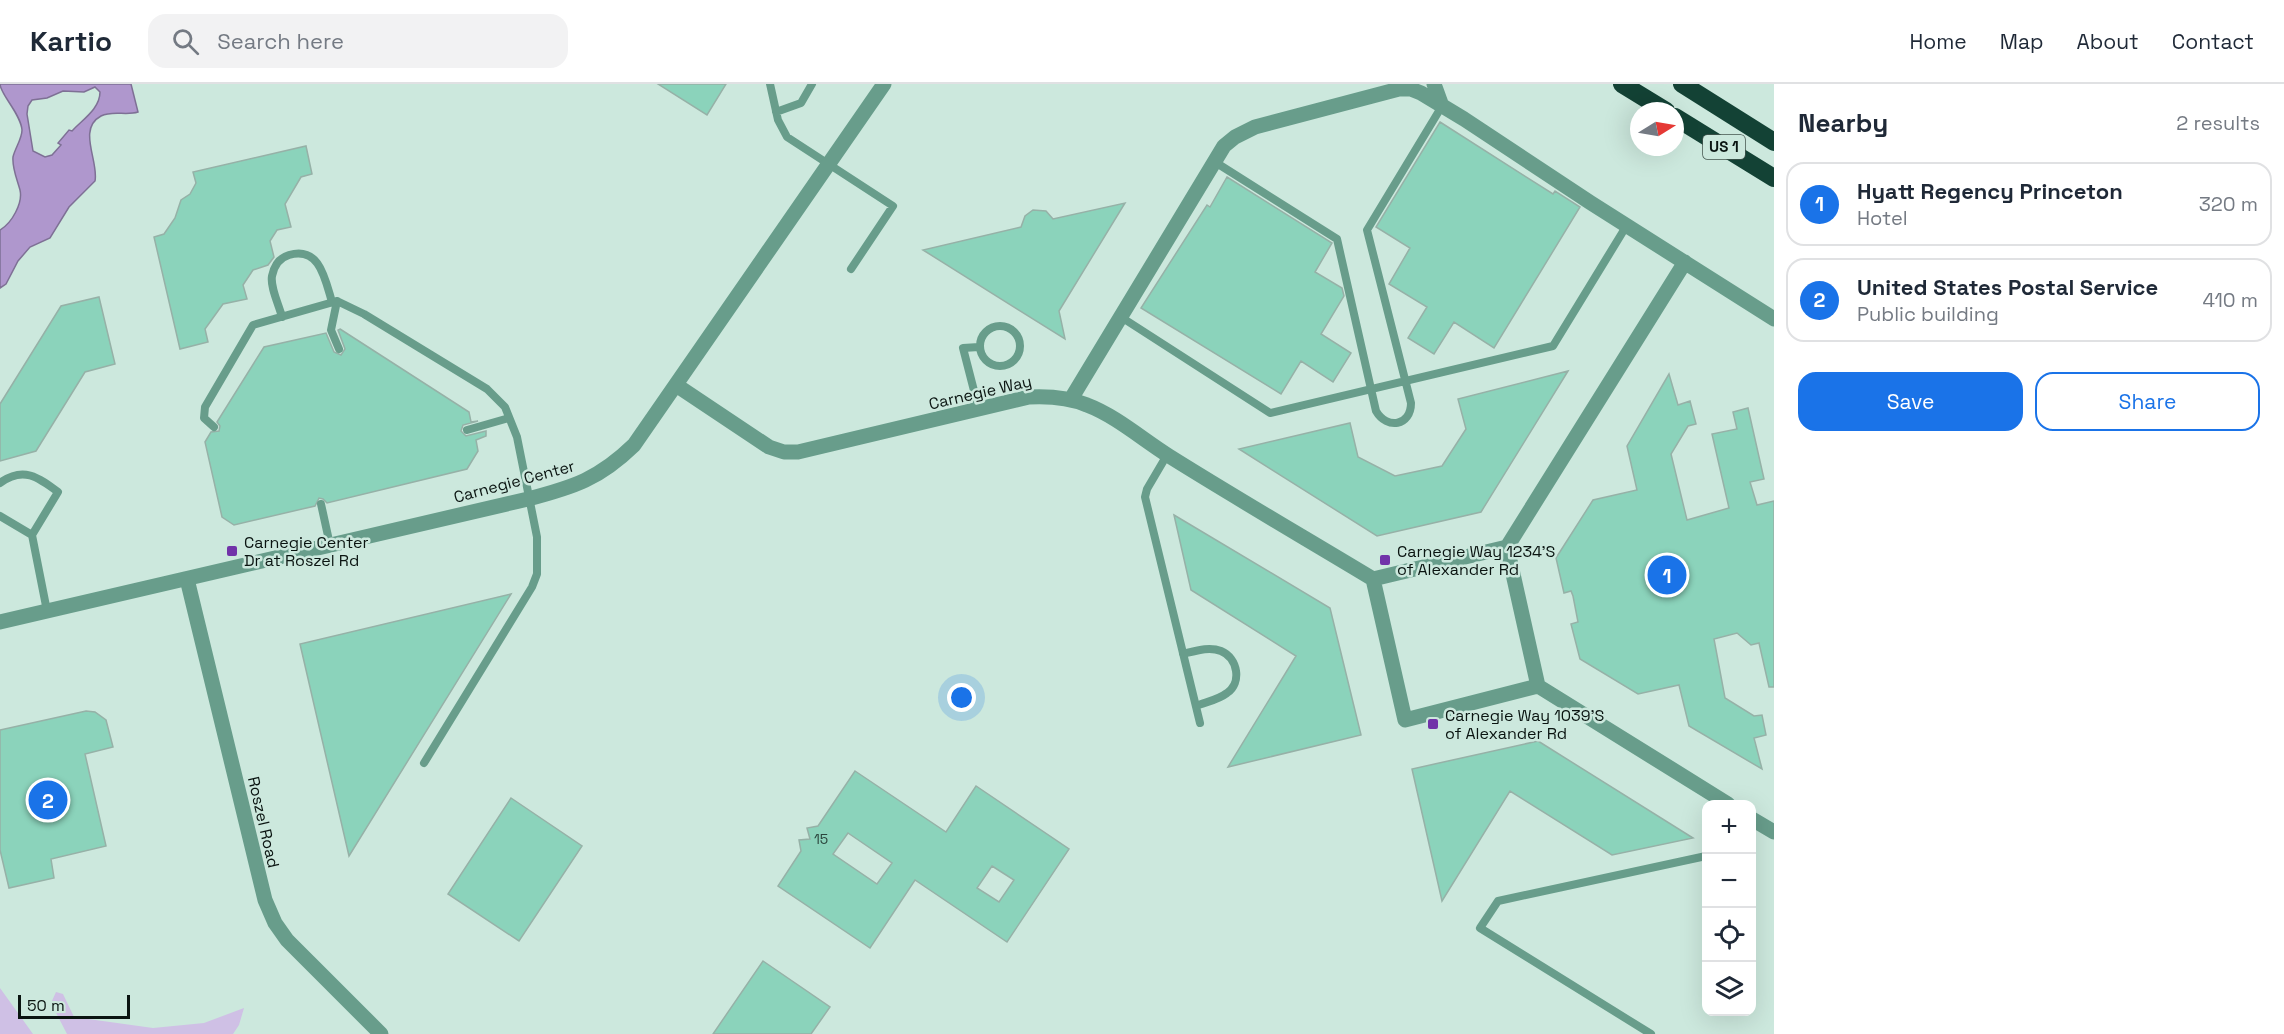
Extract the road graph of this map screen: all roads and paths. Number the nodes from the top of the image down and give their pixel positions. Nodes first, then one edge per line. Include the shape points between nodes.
1 (770, 84) edge
2 (812, 84) edge
3 (884, 84) edge
4 (1434, 84) edge
5 (1622, 84) edge
6 (1682, 84) edge
7 (1391, 88) edge
8 (1651, 102) edge
9 (1442, 106) junction
10 (776, 112) junction
11 (1684, 123) edge
12 (1774, 141) edge
13 (1215, 162) junction
14 (828, 166) junction
15 (1774, 178) edge
16 (1628, 225) junction
17 (1685, 262) junction
18 (851, 269) dead end
19 (334, 302) junction
20 (282, 317) junction
21 (1121, 317) junction
22 (1774, 319) edge
23 (979, 347) junction
24 (339, 349) dead end
25 (1405, 381) junction
26 (676, 385) junction
27 (1371, 389) junction
28 (1071, 399) junction
29 (979, 410) junction
30 (509, 418) junction
31 (214, 428) dead end
32 (467, 430) dead end
33 (1167, 455) junction
34 (0, 483) edge
35 (528, 499) junction
36 (321, 504) dead end
37 (0, 516) edge
38 (32, 535) junction
39 (330, 545) junction
40 (1507, 547) junction
41 (187, 579) junction
42 (1373, 579) junction
43 (47, 611) junction
44 (0, 622) edge
45 (1183, 654) junction
46 (1538, 686) junction
47 (1196, 706) junction
48 (1200, 723) dead end
49 (424, 763) dead end
50 (1722, 800) edge
51 (1756, 821) edge
52 (1774, 832) edge
53 (1702, 857) edge
54 (381, 1034) edge
55 (1651, 1034) edge

1 - 10 lane
2 - 10 lane via 801,103
3 - 14 street, Carnegie Center
4 - 9 street
5 - 8 highway
6 - 12 highway, US 1
7 - 9 street via 1411,89
7 - 13 street via 1255,127 1224,146
9 - 16 street
9 - 25 lane via 1368,230
10 - 14 lane via 787,137
11 - 15 highway, US 1
13 - 21 street
13 - 27 lane via 1337,239
14 - 18 lane via 893,206
14 - 26 street, Carnegie Center
16 - 17 street
16 - 25 lane via 1554,346
17 - 22 street
17 - 40 street
19 - 20 lane
19 - 20 lane via 317,260 307,254 284,256 276,264 272,278
19 - 24 lane via 330,330
19 - 30 lane via 364,314 487,389 505,407
20 - 31 lane via 253,325 205,407 204,418
21 - 27 lane via 1269,413
21 - 28 street
23 - 23 lane via 984,333 995,326 1014,331 1020,343 1013,361 1001,366 988,363
23 - 29 lane via 963,348
25 - 27 lane
25 - 27 lane via 1411,410 1400,422 1381,419
26 - 29 street, Carnegie Way via 769,447 784,452 810,450
26 - 35 street, Carnegie Center via 634,445 616,462 573,486
28 - 29 street, Carnegie Way via 1029,398
28 - 33 street, Carnegie Way via 1108,416
30 - 32 lane
30 - 35 lane via 517,437
33 - 42 street, Carnegie Way
33 - 45 lane via 1145,497
34 - 38 lane via 24,474 38,477 58,492
35 - 39 street, Carnegie Center
35 - 49 lane via 537,537 535,581
36 - 39 lane
37 - 38 lane
38 - 43 lane
39 - 41 street, Carnegie Center
40 - 42 street
40 - 46 street
41 - 43 street, Carnegie Center
41 - 54 street, Roszel Road via 264,900 287,940
42 - 46 street via 1405,720
43 - 44 street, Carnegie Center
45 - 47 lane
45 - 47 lane via 1221,650 1237,670 1236,684 1229,692
46 - 50 street
47 - 48 lane
51 - 52 street
53 - 55 lane via 1498,901 1480,928

